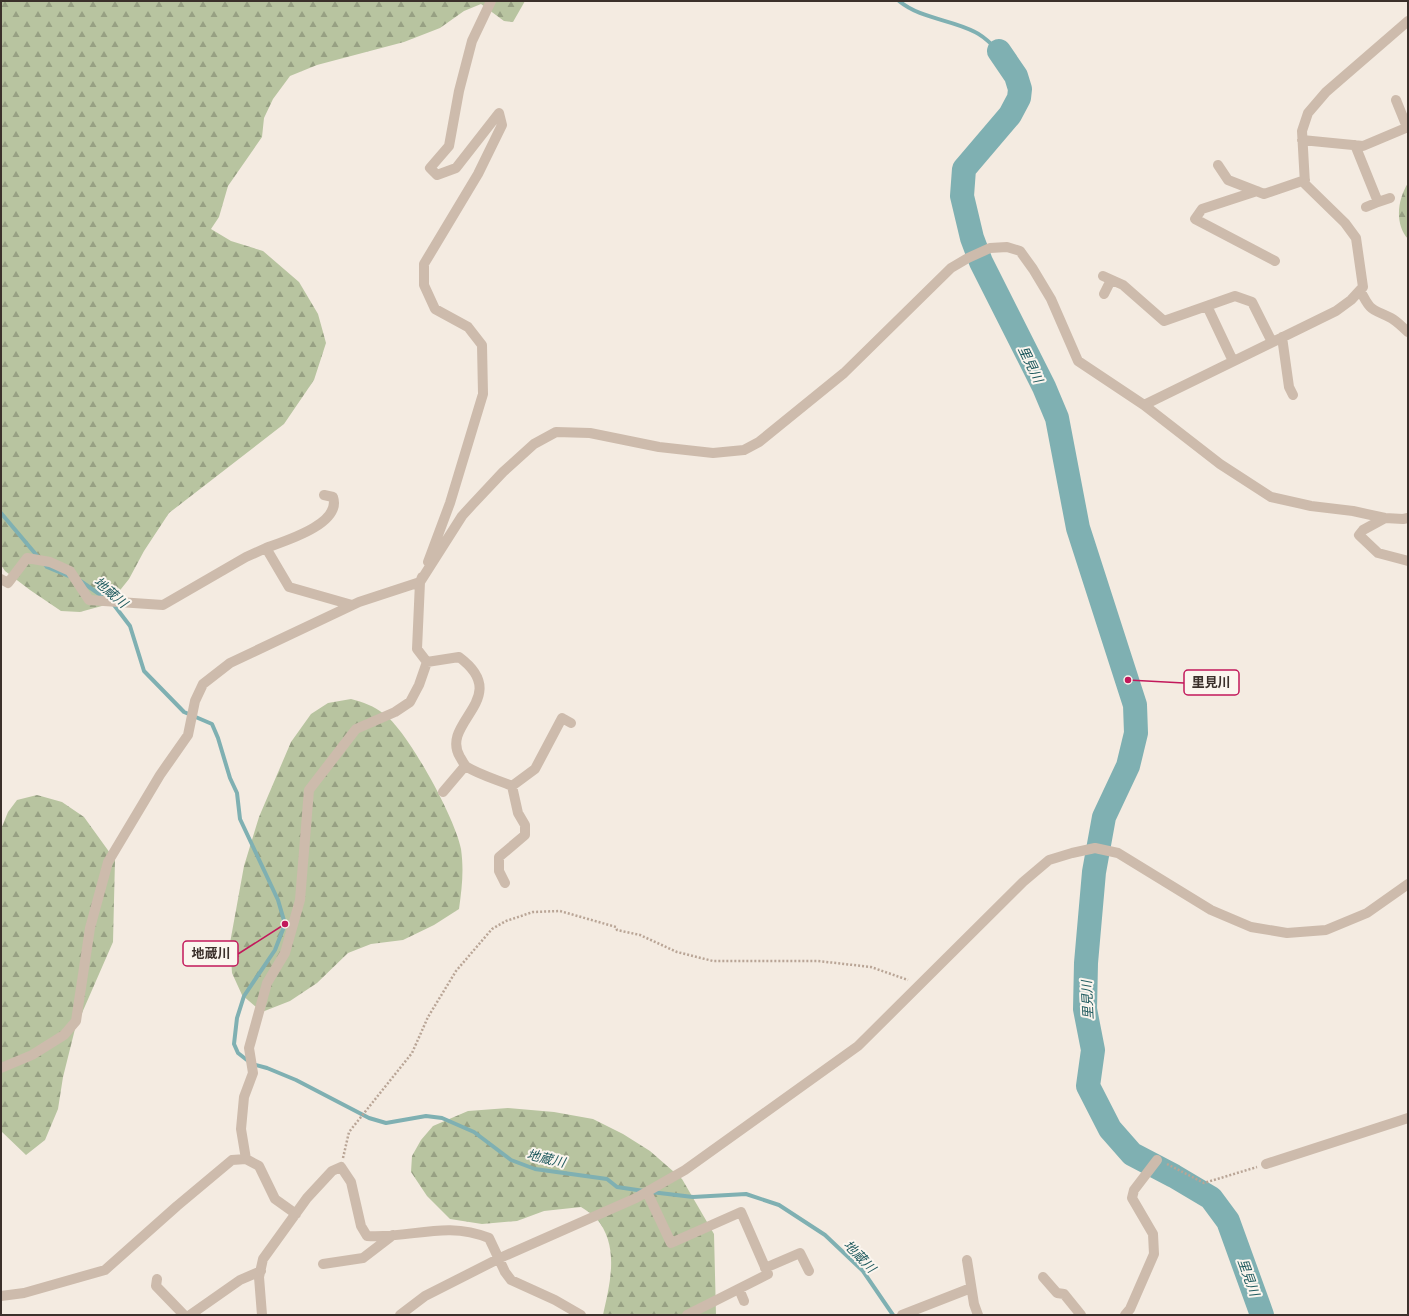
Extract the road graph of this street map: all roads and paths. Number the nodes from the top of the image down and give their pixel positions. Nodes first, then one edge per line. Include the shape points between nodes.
1 (491, 1) edge
2 (1408, 21) edge
3 (1396, 100) dead end
4 (1408, 127) edge
5 (1302, 140) junction
6 (1355, 145) junction
7 (1218, 165) dead end
8 (1305, 180) junction
9 (1256, 191) junction
10 (1390, 198) dead end
11 (1378, 202) junction
12 (1366, 207) dead end
13 (1275, 261) dead end
14 (1360, 290) junction
15 (1104, 294) dead end
16 (1207, 306) junction
17 (1408, 332) edge
18 (1282, 337) junction
19 (1272, 342) junction
20 (1233, 361) junction
21 (1293, 395) dead end
22 (1144, 405) junction
23 (324, 495) dead end
24 (1385, 518) junction
25 (1408, 518) edge
26 (266, 548) junction
27 (1408, 561) edge
28 (1, 579) edge
29 (420, 582) junction
30 (352, 605) junction
31 (427, 662) junction
32 (571, 723) dead end
33 (465, 766) junction
34 (512, 786) junction
35 (443, 792) dead end
36 (505, 883) dead end
37 (1408, 884) edge
38 (912, 992) junction
39 (1, 1068) edge
40 (1408, 1118) edge
41 (246, 1158) junction
42 (1157, 1160) joint
43 (1266, 1164) joint
44 (341, 1167) junction
45 (647, 1192) junction
46 (296, 1214) junction
47 (393, 1235) junction
48 (500, 1258) junction
49 (966, 1260) dead end
50 (323, 1264) dead end
51 (765, 1268) junction
52 (261, 1271) junction
53 (809, 1271) dead end
54 (1043, 1277) dead end
55 (157, 1279) dead end
56 (971, 1288) junction
57 (739, 1289) junction
58 (1, 1296) edge
59 (744, 1300) dead end
60 (1128, 1312) edge
61 (578, 1314) edge
62 (184, 1315) edge
63 (190, 1315) edge
64 (262, 1315) edge
65 (400, 1315) edge
66 (687, 1315) edge
67 (902, 1315) edge
68 (978, 1315) edge
69 (1081, 1315) edge

1 - 29 street via 472,41 459,91 449,146 430,168 437,175 456,168 499,112 502,125 478,174 424,264 424,285 435,309 468,327 482,345 483,394 450,503
2 - 5 street via 1326,92 1308,113
3 - 4 street
4 - 6 street via 1363,146
5 - 6 street
5 - 8 street
6 - 11 street
7 - 9 street via 1228,180
8 - 9 street via 1264,194
8 - 14 street via 1305,184 1345,223 1356,238 1363,287
9 - 13 street via 1202,209 1195,219
10 - 11 street
11 - 12 street
14 - 17 street via 1367,304 1377,313 1392,318
14 - 18 street via 1336,311
15 - 16 street via 1107,278 1123,285 1164,321
16 - 19 street via 1235,296 1252,302
16 - 20 street
18 - 19 street
18 - 21 street via 1289,387
19 - 20 street
20 - 22 street
22 - 24 street via 1220,464 1271,497
22 - 29 street via 1078,361 1051,299 1020,251 1007,247 990,248 951,268 844,372 759,442 744,450 713,453 659,447 590,433 556,432 534,444 503,472 462,516
23 - 26 street via 333,497 335,503 333,511 325,521
24 - 25 street
24 - 27 street via 1359,535 1378,552
26 - 28 street via 163,605 89,600 70,571 50,562 27,558 8,583
26 - 30 street via 289,587
29 - 30 street
29 - 31 street via 418,649
30 - 39 street via 230,663 203,684 195,702 188,735 160,775 108,862 90,928 76,1021 64,1035 32,1055
31 - 33 street via 460,657 472,666 479,680 479,698 457,735 457,751
31 - 41 street via 410,702 395,712 356,729 309,790 300,900 284,953 267,983 249,1048 253,1072 244,1097 241,1130
32 - 34 street via 562,718 535,769
33 - 34 street
33 - 35 street
34 - 36 street via 518,813 525,825 525,835 499,856 499,871
37 - 38 street via 1367,913 1326,930 1287,933 1251,927 1211,910 1118,853 1095,848 1072,853 1049,860 1023,882
38 - 44 path via 918,984 871,967 818,961 713,961 676,952 640,935 560,911 533,912 506,921 492,929 456,970 428,1017 412,1053 349,1132
38 - 45 street via 858,1046 685,1170
40 - 43 street
41 - 46 street via 259,1166 274,1199
41 - 58 street via 232,1160 105,1270 24,1293
42 - 43 path via 1204,1183
42 - 60 street via 1134,1190 1132,1198 1153,1234 1154,1254
44 - 46 street via 332,1171
44 - 47 street via 351,1182 361,1226 367,1236
45 - 48 street
45 - 51 street via 671,1243 741,1212
46 - 52 street via 263,1258
47 - 48 street via 443,1229 474,1232 489,1238
47 - 50 street via 363,1258
48 - 61 street via 511,1280 555,1300
48 - 65 street via 424,1296
49 - 56 street
51 - 53 street via 800,1253
51 - 57 street via 768,1274
52 - 63 street via 240,1280
52 - 64 street
54 - 69 street via 1057,1293 1064,1294
55 - 62 street via 156,1286
56 - 67 street
56 - 68 street
57 - 59 street
57 - 66 street

